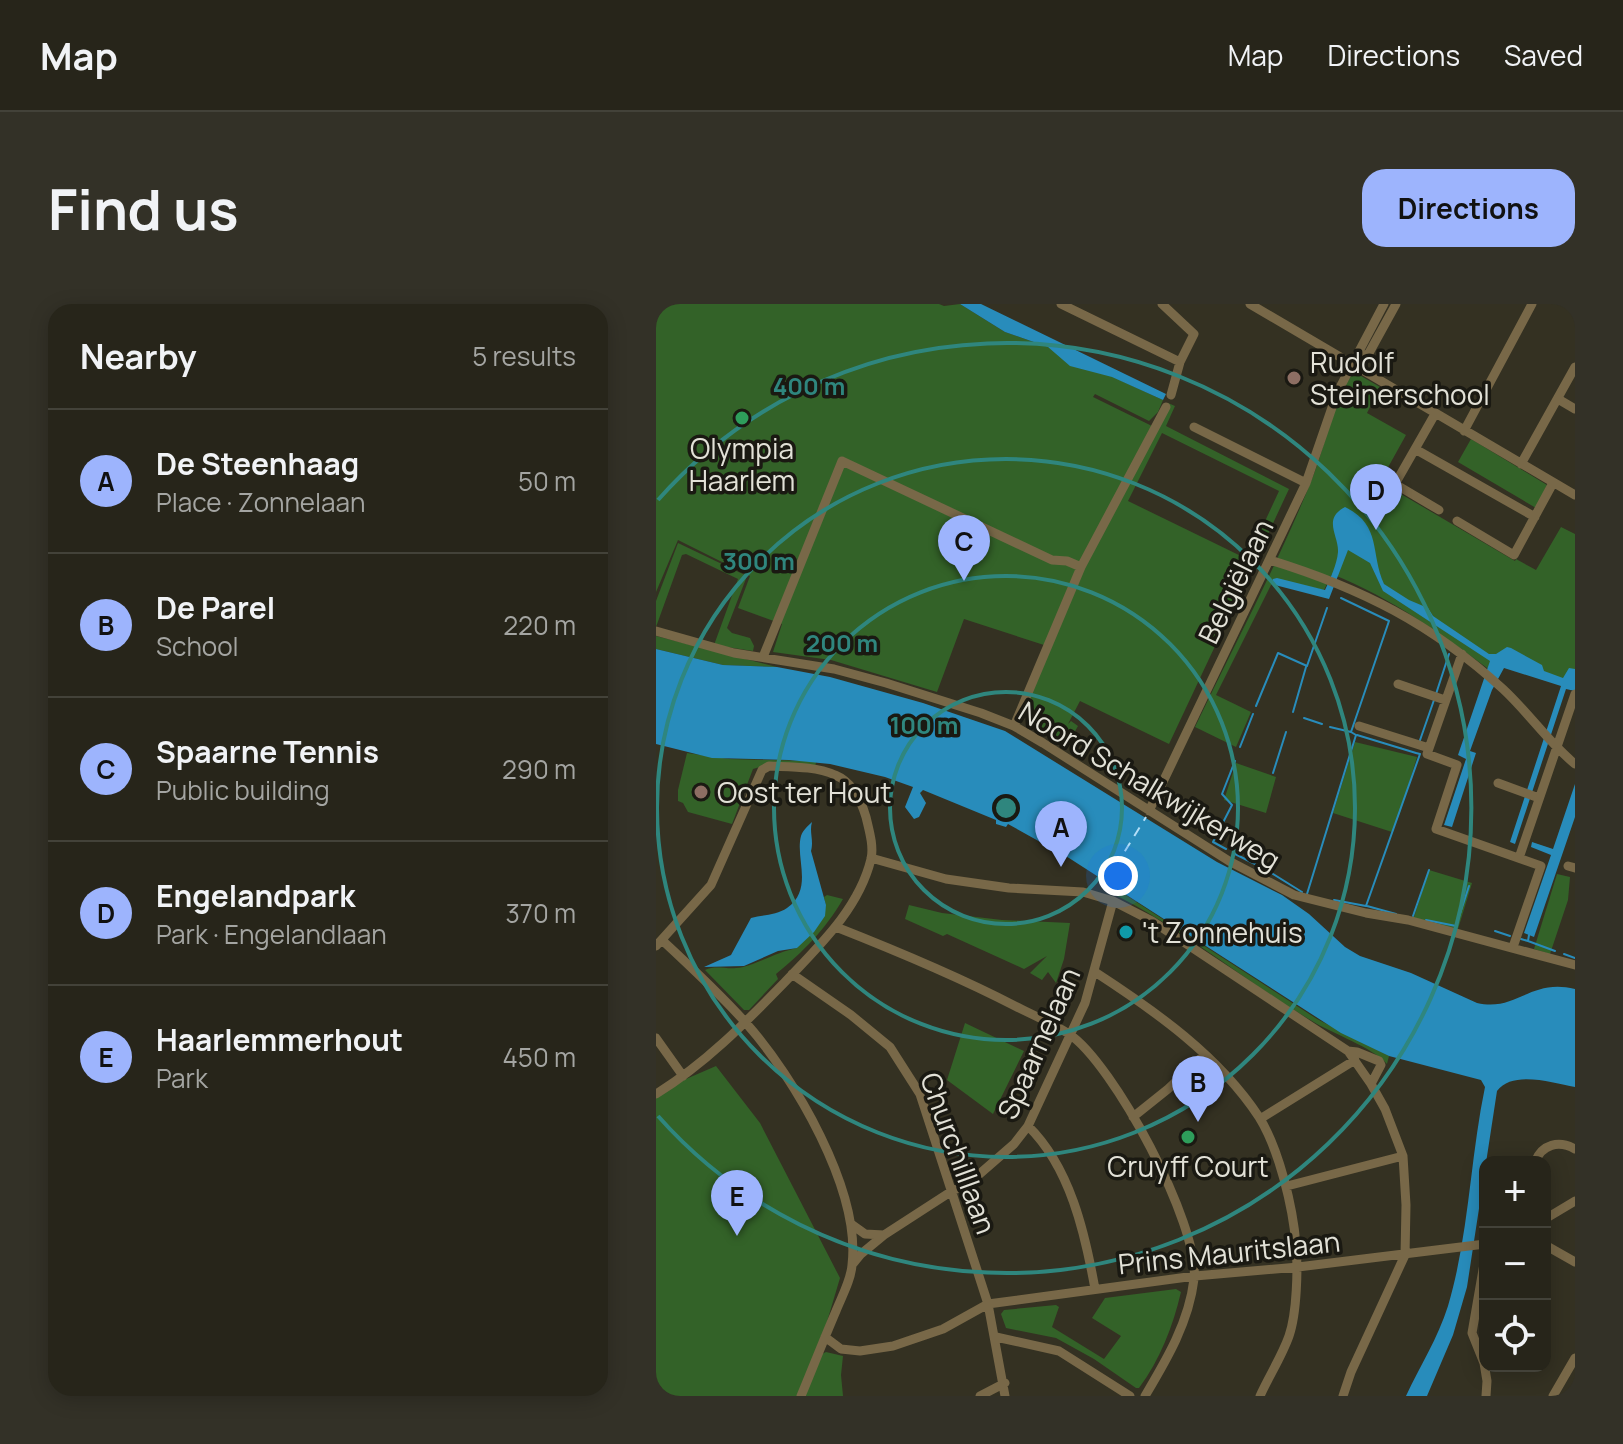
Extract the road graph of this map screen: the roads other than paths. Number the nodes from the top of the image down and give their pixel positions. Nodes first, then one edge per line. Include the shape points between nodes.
1 (1061, 304) edge
2 (1162, 304) edge
3 (1250, 304) edge
4 (1384, 304) edge
5 (1396, 304) edge
6 (1532, 304) edge
7 (1180, 362) junction
8 (1351, 365) junction
9 (1575, 367) edge
10 (1171, 395) dead end
11 (1558, 399) junction
12 (1166, 407) dead end
13 (1575, 409) edge
14 (1435, 414) junction
15 (1194, 427) dead end
16 (1464, 431) junction
17 (1415, 449) junction
18 (1521, 464) junction
19 (1306, 483) junction
20 (1553, 483) junction
21 (1575, 495) edge
22 (1439, 510) dead end
23 (1535, 517) junction
24 (1457, 521) dead end
25 (1270, 560) junction
26 (1081, 567) junction
27 (656, 631) edge
28 (1462, 654) junction
29 (763, 657) junction
30 (1398, 684) dead end
31 (1575, 694) edge
32 (1443, 699) junction
33 (1014, 726) junction
34 (1359, 726) dead end
35 (1555, 743) junction
36 (1422, 746) junction
37 (1575, 764) edge
38 (1498, 783) dead end
39 (1537, 797) junction
40 (1149, 811) junction
41 (871, 858) junction
42 (1519, 858) junction
43 (1113, 901) junction
44 (836, 927) junction
45 (660, 943) edge
46 (1513, 947) junction
47 (1575, 965) edge
48 (1095, 972) junction
49 (792, 974) junction
50 (746, 1022) junction
51 (1072, 1035) junction
52 (656, 1038) edge
53 (1204, 1055) junction
54 (1352, 1055) junction
55 (683, 1076) junction
56 (1371, 1084) junction
57 (656, 1094) edge
58 (1133, 1117) junction
59 (1260, 1119) junction
60 (1028, 1126) junction
61 (1575, 1149) edge
62 (1403, 1156) junction
63 (1537, 1156) edge
64 (1287, 1186) junction
65 (952, 1191) junction
66 (1575, 1201) edge
67 (1551, 1215) edge
68 (851, 1224) junction
69 (884, 1235) junction
70 (1479, 1244) edge
71 (1551, 1248) edge
72 (1405, 1255) junction
73 (1575, 1262) edge
74 (852, 1265) junction
75 (1298, 1267) junction
76 (1195, 1276) junction
77 (1095, 1289) junction
78 (1479, 1293) edge
79 (988, 1304) junction
80 (825, 1337) junction
81 (996, 1337) junction
82 (1575, 1358) edge
83 (1005, 1383) junction
84 (801, 1396) edge
85 (980, 1396) edge
86 (1005, 1396) edge
87 (1130, 1396) edge
88 (1145, 1396) edge
89 (1260, 1396) edge
90 (1343, 1396) edge
91 (1486, 1396) edge
92 (1553, 1396) edge

1 - 7 street
2 - 7 street via 1194,334
3 - 8 street
4 - 8 street, Belgiëlaan
5 - 8 street, Belgiëlaan via 1369,353
6 - 16 street
7 - 10 street
8 - 14 street
8 - 19 street, Belgiëlaan
9 - 11 street
11 - 13 street
11 - 18 street
12 - 26 street
14 - 16 street
14 - 17 street
15 - 19 street
16 - 18 street
17 - 22 street via 1395,484
17 - 23 street
18 - 20 street
19 - 25 street, Belgiëlaan
20 - 21 street
20 - 23 street
23 - 24 street via 1514,555
25 - 28 street via 1327,578 1401,613
25 - 40 street, Belgiëlaan
26 - 29 street via 1052,560 842,461
26 - 33 street
27 - 29 street, Noord Schalkwijkerweg
28 - 32 street
28 - 35 street
29 - 33 street, Noord Schalkwijkerweg via 858,675
30 - 32 street
31 - 35 street
32 - 36 street
33 - 40 street, Noord Schalkwijkerweg
34 - 36 street
35 - 37 street
35 - 39 street
36 - 42 street via 1427,754 1457,765 1436,829
38 - 39 street
39 - 42 street
40 - 46 street, Noord Schalkwijkerweg via 1294,895
41 - 43 street via 976,885 1083,892
41 - 44 street
41 - 45 street via 865,813 845,781 816,769 769,766 762,770 711,885
42 - 46 street via 1541,866
43 - 48 street, Spaarnelaan
43 - 54 street via 1152,921
44 - 49 street
44 - 51 street via 916,958
45 - 50 street
46 - 47 street, Noord Schalkwijkerweg
48 - 51 street, Spaarnelaan
48 - 53 street
49 - 50 street
49 - 65 street, Churchilllaan via 890,1047 920,1094
50 - 55 street
50 - 68 street via 806,1108 835,1170
51 - 58 street
51 - 60 street, Spaarnelaan
52 - 55 street
53 - 58 street
53 - 59 street
54 - 56 street
54 - 56 street via 1357,1052 1379,1061
54 - 59 street
55 - 57 street
56 - 62 street
58 - 76 street via 1174,1192
59 - 64 street
60 - 65 street, Spaarnelaan via 968,1184
60 - 77 street via 1046,1144 1065,1183 1087,1243
61 - 63 street via 1558,1143
62 - 64 street
62 - 72 street
64 - 75 street
65 - 69 street, Spaarnelaan
65 - 79 street, Churchilllaan
66 - 67 street
68 - 69 street via 865,1234
68 - 74 street
69 - 74 street, Spaarnelaan
70 - 72 street, Prins Mauritslaan
71 - 73 street
72 - 75 street, Prins Mauritslaan
72 - 90 street
74 - 80 street
75 - 76 street, Prins Mauritslaan
75 - 89 street via 1290,1334
76 - 77 street, Prins Mauritslaan
76 - 88 street via 1184,1324
77 - 79 street, Prins Mauritslaan
78 - 91 street via 1472,1333 1484,1363
79 - 80 street via 943,1329 893,1346 841,1349
79 - 81 street, Churchilllaan
80 - 84 street
81 - 83 street, Churchilllaan
81 - 87 street via 1059,1351
82 - 92 street
83 - 85 street
83 - 86 street, Churchilllaan

